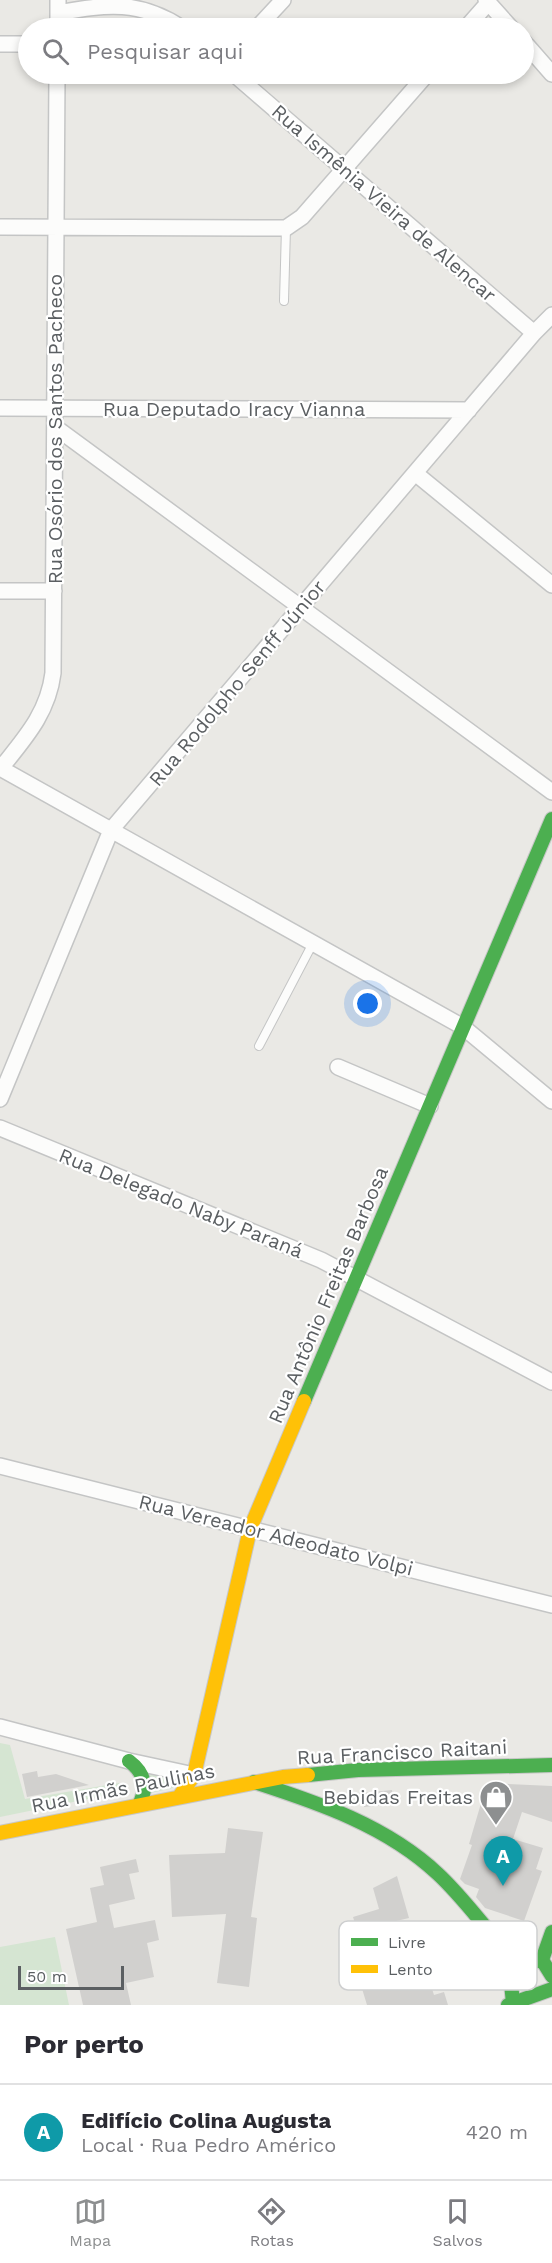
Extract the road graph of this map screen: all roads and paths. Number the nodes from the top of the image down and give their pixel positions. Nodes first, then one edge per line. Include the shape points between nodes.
1 (283, 0) edge
2 (487, 1) edge
3 (58, 14) edge
4 (168, 18) edge
5 (266, 18) edge
6 (474, 18) edge
7 (502, 18) edge
8 (0, 44) edge
9 (18, 44) edge
10 (534, 53) edge
11 (552, 74) edge
12 (57, 84) edge
13 (246, 84) edge
14 (418, 84) edge
15 (344, 169) junction
16 (0, 227) edge
17 (56, 227) junction
18 (286, 228) junction
19 (284, 301) dead end
20 (552, 315) edge
21 (534, 333) junction
22 (0, 408) edge
23 (55, 408) junction
24 (469, 410) junction
25 (55, 427) junction
26 (415, 473) junction
27 (552, 585) edge
28 (0, 591) edge
29 (54, 591) junction
30 (301, 607) junction
31 (0, 768) edge
32 (552, 792) edge
33 (552, 819) edge
34 (111, 830) junction
35 (313, 943) junction
36 (463, 1028) junction
37 (259, 1046) dead end
38 (338, 1067) dead end
39 (0, 1098) edge
40 (552, 1101) edge
41 (430, 1106) junction
42 (0, 1128) edge
43 (357, 1278) junction
44 (552, 1382) edge
45 (0, 1466) edge
46 (250, 1528) junction
47 (552, 1605) edge
48 (0, 1727) edge
49 (129, 1761) junction
50 (552, 1765) edge
51 (194, 1775) junction
52 (254, 1782) junction
53 (178, 1797) junction
54 (139, 1805) junction
55 (0, 1833) edge
56 (479, 1921) edge
57 (552, 1932) edge
58 (542, 1960) junction
59 (537, 1962) edge
60 (552, 1976) edge
61 (552, 1989) edge
62 (511, 2004) edge

1 - 5 street
2 - 6 street
2 - 7 street
3 - 4 street via 135,3
8 - 9 street
10 - 11 street
12 - 17 street, Rua Osório dos Santos Pacheco
13 - 15 street, Rua Ismênia Vieira de Alencar
14 - 15 street
15 - 18 street via 302,217
15 - 21 street, Rua Ismênia Vieira de Alencar
16 - 17 street
17 - 18 street
17 - 23 street, Rua Osório dos Santos Pacheco
18 - 19 lane
20 - 21 street, Rua Rodolpho Senff Júnior
21 - 24 street, Rua Rodolpho Senff Júnior
22 - 23 street, Rua Deputado Iracy Vianna
23 - 24 street, Rua Deputado Iracy Vianna
23 - 25 street, Rua Osório dos Santos Pacheco
24 - 26 street, Rua Rodolpho Senff Júnior
25 - 29 street, Rua Osório dos Santos Pacheco
25 - 30 street
26 - 27 street
26 - 30 street, Rua Rodolpho Senff Júnior
28 - 29 street
29 - 31 street, Rua Osório dos Santos Pacheco via 53,674 47,702 32,729
30 - 32 street
30 - 34 street, Rua Rodolpho Senff Júnior
31 - 34 street
33 - 36 street, Rua Antônio Freitas Barbosa
34 - 35 street
34 - 39 street, Rua Rodolpho Senff Júnior
35 - 36 street
35 - 37 lane
36 - 40 street
36 - 41 street, Rua Antônio Freitas Barbosa
38 - 41 street
41 - 43 street, Rua Antônio Freitas Barbosa
42 - 43 street, Rua Delegado Naby Paraná
43 - 44 street, Rua Delegado Naby Paraná
43 - 46 street, Rua Antônio Freitas Barbosa
45 - 46 street, Rua Vereador Adeodato Volpi
46 - 47 street, Rua Vereador Adeodato Volpi
46 - 51 street, Rua Antônio Freitas Barbosa
48 - 49 street
49 - 51 street
49 - 54 street via 144,1775 145,1796
50 - 52 street, Rua Francisco Raitani via 358,1770
51 - 53 street, Rua Antônio Freitas Barbosa
52 - 53 street, Rua Irmãs Paulinas
52 - 56 street via 341,1814 392,1840 437,1874
53 - 54 street, Rua Irmãs Paulinas
54 - 55 street, Rua Irmãs Paulinas
57 - 58 street
58 - 59 street
58 - 60 street
61 - 62 street

